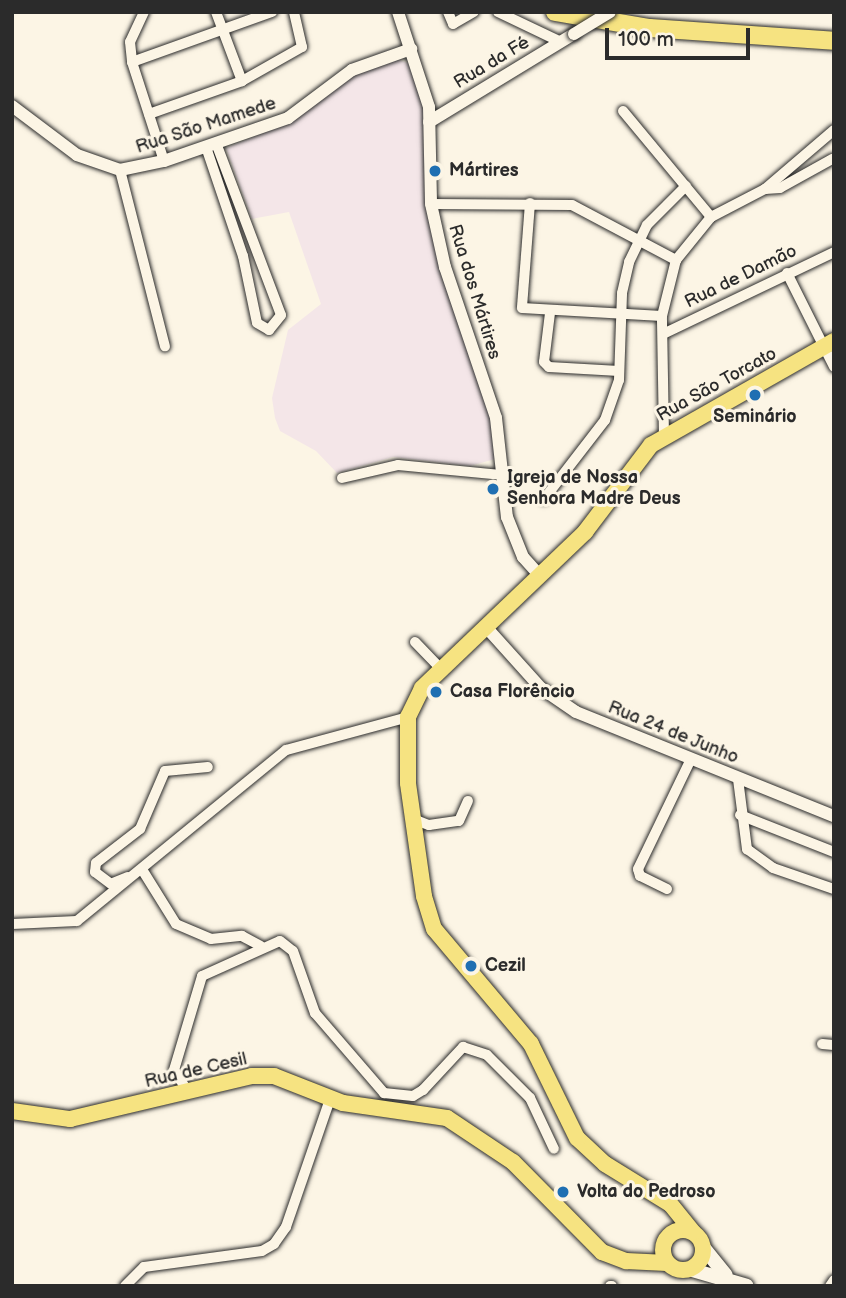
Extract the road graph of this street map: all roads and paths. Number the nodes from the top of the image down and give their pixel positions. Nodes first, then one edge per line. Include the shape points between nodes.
1 (144, 12) edge
2 (216, 12) edge
3 (272, 12) edge
4 (294, 12) edge
5 (398, 12) edge
6 (448, 12) edge
7 (474, 12) edge
8 (498, 12) edge
9 (555, 12) edge
10 (604, 12) edge
11 (610, 12) edge
12 (222, 30) junction
13 (832, 33) edge
14 (561, 42) junction
15 (411, 49) junction
16 (132, 62) junction
17 (242, 81) junction
18 (12, 106) edge
19 (623, 111) dead end
20 (149, 114) junction
21 (429, 122) junction
22 (834, 130) edge
23 (211, 145) junction
24 (832, 159) dead end
25 (164, 162) junction
26 (120, 170) junction
27 (686, 186) junction
28 (765, 189) junction
29 (530, 203) junction
30 (431, 204) junction
31 (711, 217) junction
32 (638, 240) junction
33 (834, 252) edge
34 (676, 260) junction
35 (787, 273) junction
36 (550, 313) junction
37 (620, 314) junction
38 (663, 316) junction
39 (663, 334) junction
40 (829, 344) edge
41 (166, 346) dead end
42 (834, 367) edge
43 (620, 371) junction
44 (664, 436) junction
45 (500, 475) junction
46 (342, 478) dead end
47 (544, 499) dead end
48 (539, 575) junction
49 (486, 627) junction
50 (415, 642) dead end
51 (441, 669) junction
52 (408, 717) junction
53 (691, 759) junction
54 (208, 767) dead end
55 (738, 779) junction
56 (468, 802) dead end
57 (740, 816) junction
58 (833, 817) edge
59 (413, 819) junction
60 (834, 852) edge
61 (143, 871) junction
62 (667, 889) dead end
63 (834, 889) edge
64 (12, 923) edge
65 (261, 946) junction
66 (188, 1091) junction
67 (330, 1099) junction
68 (382, 1099) junction
69 (12, 1111) edge
70 (554, 1149) dead end
71 (661, 1198) junction
72 (693, 1233) junction
73 (668, 1237) junction
74 (703, 1247) junction
75 (626, 1261) junction
76 (667, 1262) junction
77 (690, 1269) junction
78 (834, 1280) edge
79 (741, 1284) edge
80 (125, 1286) edge
81 (830, 1286) edge

1 - 16 street via 130,42
2 - 12 street
3 - 12 street
4 - 17 street via 302,47
5 - 15 street, Rua dos Mártires
6 - 7 street via 453,24
8 - 14 street
9 - 13 highway via 650,29
10 - 13 highway
11 - 14 street, Rua da Fé, bridge
12 - 16 street
12 - 17 street
14 - 21 street, Rua da Fé
15 - 21 street, Rua dos Mártires
15 - 23 street, Rua São Mamede via 352,69 288,118
16 - 20 street
17 - 20 street
18 - 26 street, Rua São Mamede via 77,155
19 - 27 street
20 - 25 street
21 - 30 street, Rua dos Mártires
22 - 28 street
23 - 23 street via 257,323 269,330 281,315
23 - 25 street, Rua São Mamede
24 - 28 street via 780,188
25 - 26 street, Rua São Mamede
26 - 41 street
27 - 31 street
27 - 32 street
28 - 31 street
29 - 30 street
29 - 32 street via 572,205
29 - 36 street via 519,303 528,310
30 - 45 street, Rua dos Mártires via 445,267 496,418
31 - 34 street
32 - 34 street
32 - 37 street
33 - 35 street, Rua de Damão
34 - 38 street
35 - 39 street, Rua de Damão
35 - 40 street
36 - 37 street
36 - 43 street via 544,362
37 - 38 street
37 - 43 street
38 - 39 street
39 - 44 street
40 - 42 street
40 - 44 main road, Rua São Torcato
43 - 47 street via 605,420
44 - 48 main road, Rua São Torcato via 642,455 585,532
45 - 46 street via 398,465
45 - 48 street, Rua dos Mártires via 512,538
48 - 49 main road, Rua São Torcato
49 - 51 main road, Rua São Torcato
49 - 53 street, Rua 24 de Junho via 563,705
50 - 51 street
51 - 52 main road, Rua São Torcato via 416,695
52 - 59 main road
52 - 61 street via 286,750 205,811
53 - 55 street, Rua 24 de Junho
53 - 62 street via 638,869 640,876
54 - 61 street via 165,771 148,818 102,857 95,872 111,884
55 - 57 street
55 - 58 street, Rua 24 de Junho
56 - 59 street via 458,821 429,825
57 - 60 street
57 - 63 street via 741,835 754,857
59 - 71 main road via 424,896 439,937 531,1044 578,1138 606,1164
61 - 64 street via 77,921
61 - 65 street via 176,924 211,939 242,936
65 - 66 street via 202,976 174,1070
65 - 68 street via 286,942 315,1013
66 - 67 main road, Rua de Cesil via 274,1076
66 - 69 main road, Rua de Cesil via 70,1119
67 - 68 main road, Rua de Cesil
67 - 80 street via 286,1227 274,1244 262,1251 144,1267
68 - 70 street via 413,1096 423,1090 463,1047 487,1055 530,1098
68 - 75 main road, Rua de Cesil via 426,1111 470,1132 513,1162 602,1251
71 - 72 main road
71 - 73 main road
72 - 73 main road
72 - 74 main road
73 - 75 main road
73 - 76 main road
74 - 77 main road via 701,1258
74 - 79 main road via 718,1270
75 - 76 main road
76 - 77 main road
77 - 79 main road
78 - 81 street

